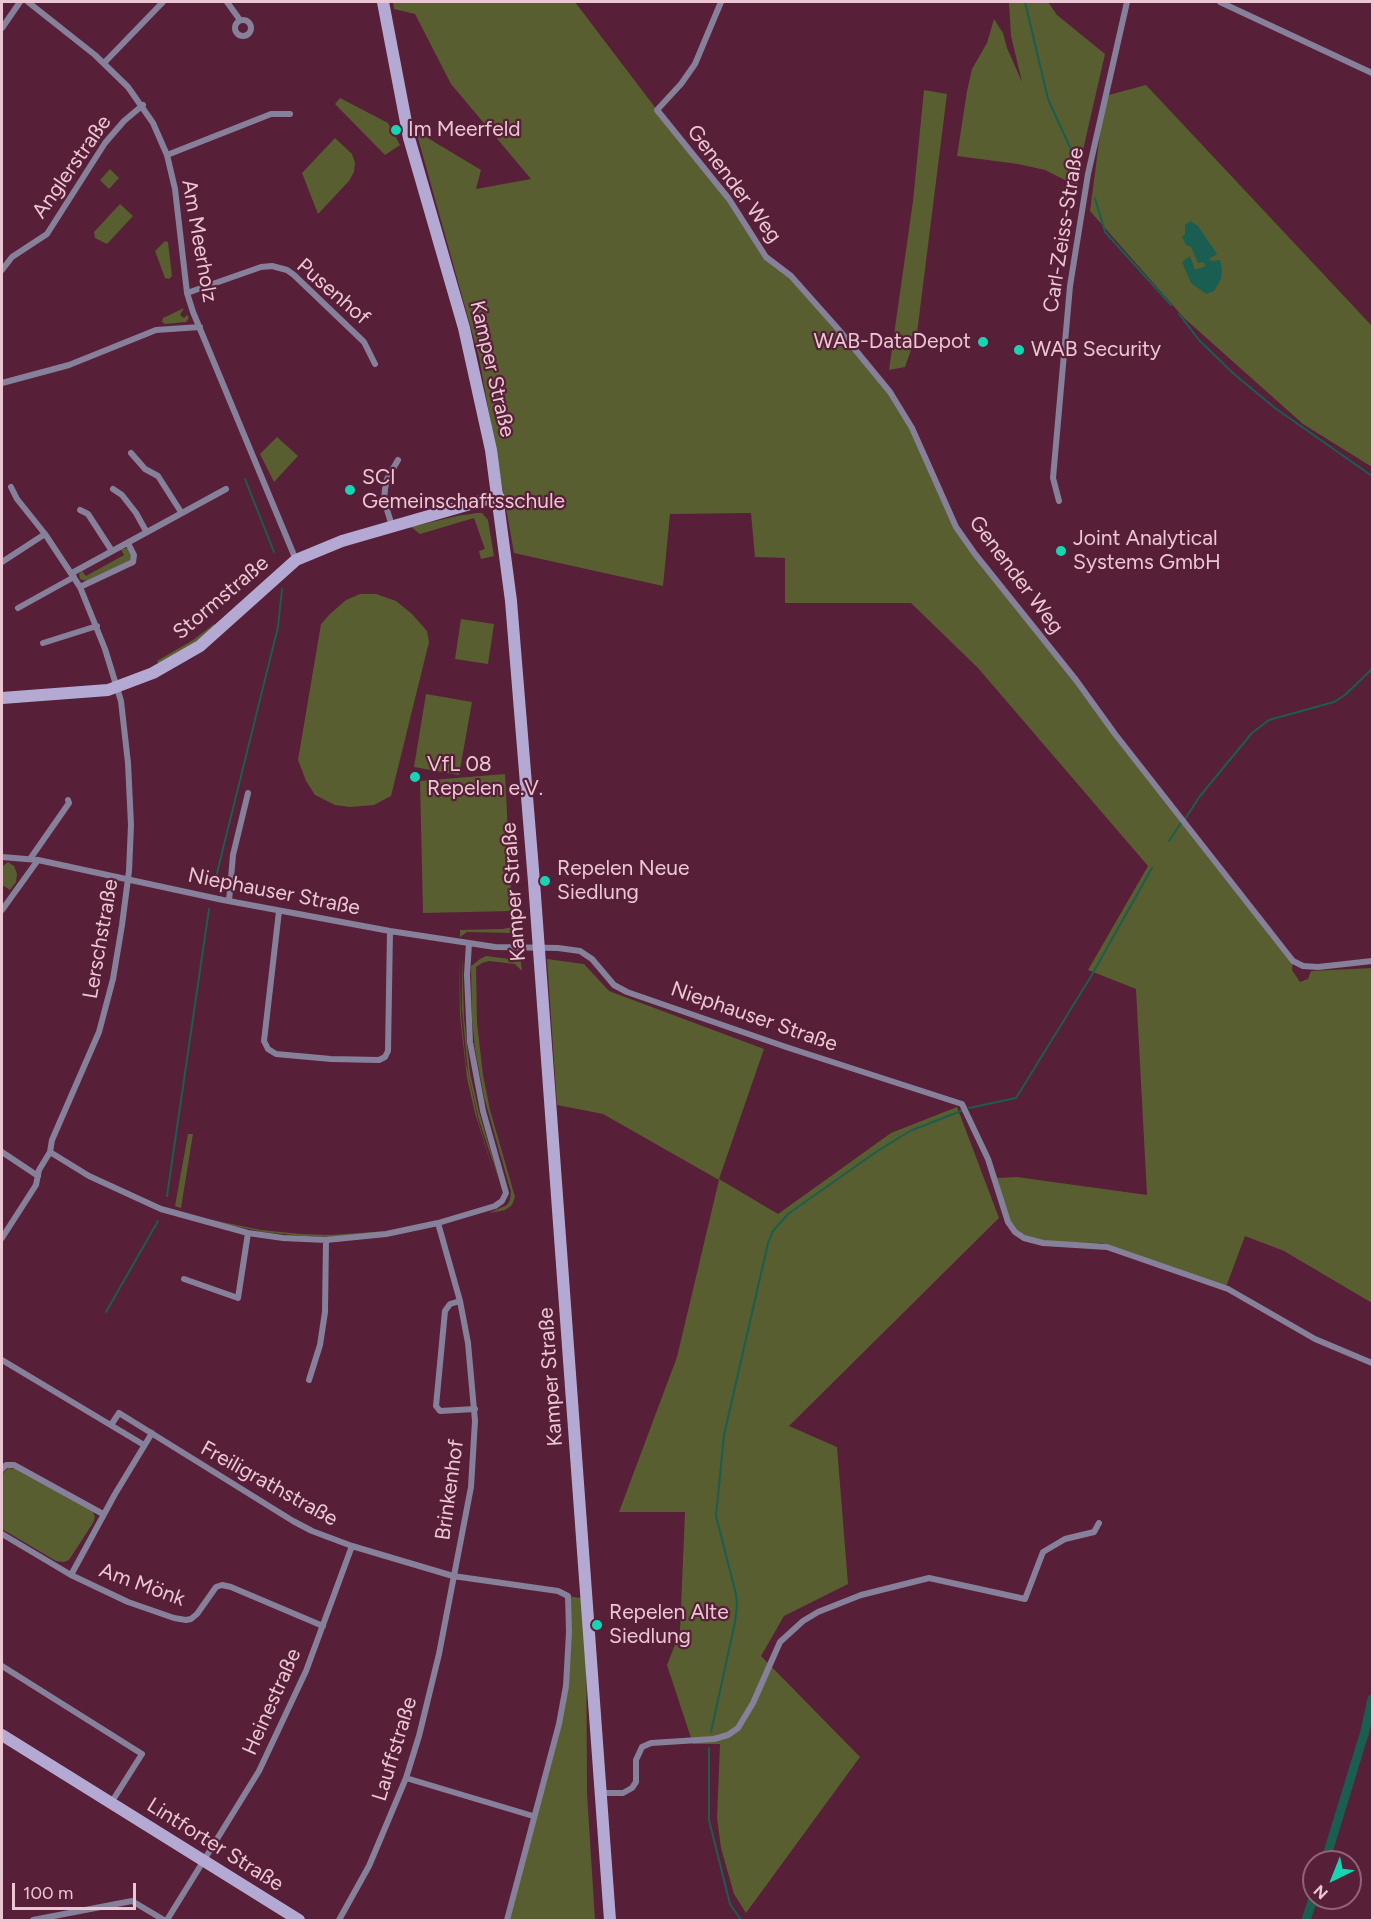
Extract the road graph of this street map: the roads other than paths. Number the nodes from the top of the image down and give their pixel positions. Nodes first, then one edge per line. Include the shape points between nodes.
1 (20, 2) edge
2 (28, 2) edge
3 (163, 2) edge
4 (227, 2) edge
5 (383, 2) edge
6 (722, 2) edge
7 (1127, 2) edge
8 (1220, 2) edge
9 (240, 20) dead end
10 (2, 28) edge
11 (104, 63) junction
12 (1372, 73) edge
13 (143, 105) junction
14 (291, 114) dead end
15 (167, 155) junction
16 (2, 270) edge
17 (187, 292) junction
18 (200, 327) junction
19 (375, 364) dead end
20 (2, 383) edge
21 (131, 453) dead end
22 (398, 460) dead end
23 (11, 487) dead end
24 (113, 489) dead end
25 (226, 489) dead end
26 (498, 496) junction
27 (1059, 501) dead end
28 (80, 510) dead end
29 (181, 512) junction
30 (392, 526) junction
31 (146, 531) junction
32 (45, 534) junction
33 (128, 543) junction
34 (112, 551) junction
35 (296, 560) junction
36 (2, 562) edge
37 (73, 575) junction
38 (80, 586) junction
39 (18, 608) dead end
40 (97, 626) junction
41 (43, 643) dead end
42 (117, 686) junction
43 (2, 698) edge
44 (248, 793) dead end
45 (68, 800) dead end
46 (2, 857) edge
47 (30, 859) junction
48 (38, 860) junction
49 (128, 881) junction
50 (229, 902) junction
51 (2, 910) edge
52 (279, 911) junction
53 (390, 931) junction
54 (470, 943) junction
55 (538, 947) junction
56 (1372, 961) edge
57 (2, 1152) edge
58 (50, 1152) junction
59 (38, 1176) junction
60 (438, 1223) junction
61 (248, 1233) junction
62 (2, 1238) edge
63 (326, 1240) junction
64 (184, 1279) dead end
65 (460, 1301) junction
66 (2, 1360) edge
67 (1372, 1363) edge
68 (309, 1380) dead end
69 (475, 1409) junction
70 (111, 1425) junction
71 (152, 1433) junction
72 (144, 1445) junction
73 (2, 1469) edge
74 (103, 1514) junction
75 (1099, 1523) dead end
76 (2, 1534) edge
77 (351, 1546) junction
78 (71, 1575) junction
79 (453, 1576) junction
80 (323, 1626) junction
81 (2, 1666) edge
82 (2, 1735) edge
83 (406, 1778) junction
84 (601, 1793) junction
85 (111, 1803) junction
86 (533, 1816) junction
87 (204, 1862) junction
88 (33, 1920) edge
89 (165, 1920) edge
90 (299, 1920) edge
91 (339, 1920) edge
92 (507, 1920) edge
93 (610, 1920) edge

1 - 10 street
2 - 11 street, Am Meerholz
3 - 11 street
4 - 9 street
5 - 26 main road, Kamper Straße via 409,138 464,328
6 - 56 street, Genender Weg via 695,64 657,110 729,199 766,256 799,285 890,393 912,428 956,527 975,554 1293,961 1318,967
7 - 27 street, Carl-Zeiss-Straße via 1088,174 1070,286 1053,478
8 - 12 street
11 - 13 street, Am Meerholz
13 - 15 street, Am Meerholz
13 - 16 street, Anglerstraße via 105,143 47,234 12,257
14 - 15 street via 272,114
15 - 17 street, Am Meerholz
17 - 18 street, Am Meerholz
17 - 19 street, Pusenhof via 261,267 287,270 364,342
18 - 20 street via 156,330 69,365
18 - 35 street, Am Meerholz
21 - 29 street via 145,469 158,476
22 - 30 street via 387,480 384,500
23 - 32 street, Lerschstraße
24 - 31 street via 122,495
25 - 29 street
26 - 30 main road, Stormstraße
26 - 55 main road, Kamper Straße via 516,647
28 - 34 street via 88,514
29 - 31 street
30 - 35 main road, Stormstraße
31 - 33 street
32 - 36 street
32 - 37 street, Lerschstraße
33 - 34 street
33 - 38 street via 133,562
34 - 37 street
35 - 42 main road, Stormstraße via 200,646 153,673
37 - 38 street, Lerschstraße
37 - 39 street
38 - 40 street, Lerschstraße
40 - 41 street
40 - 42 street, Lerschstraße
42 - 43 main road, Stormstraße via 108,690
42 - 49 street, Lerschstraße via 130,795
44 - 50 street via 233,855
45 - 47 street
46 - 47 street, Niephauser Straße
47 - 48 street, Niephauser Straße
48 - 49 street, Niephauser Straße
48 - 51 street
49 - 50 street, Niephauser Straße
49 - 58 street, Lerschstraße via 113,979 99,1032
50 - 52 street, Niephauser Straße
52 - 53 street, Niephauser Straße
52 - 53 street via 264,1041 276,1054 340,1059 386,1057
53 - 54 street, Niephauser Straße
54 - 55 street, Niephauser Straße
54 - 60 street via 470,1042 483,1112 506,1193 495,1206
55 - 67 street, Niephauser Straße via 580,951 614,985 627,992 962,1104 988,1159 1008,1222 1023,1238 1043,1243 1107,1246 1228,1289 1315,1339
55 - 84 main road, Kamper Straße
57 - 59 street
58 - 59 street, Lerschstraße
58 - 61 street via 138,1200
59 - 62 street, Lerschstraße
60 - 63 street via 386,1234
60 - 65 street, Brinkenhof
61 - 63 street
61 - 64 street via 238,1298
63 - 68 street via 325,1311
65 - 69 street, Brinkenhof
65 - 69 street, Brinkenhof via 450,1304 445,1311 436,1406 440,1411
66 - 70 street
69 - 79 street, Brinkenhof via 471,1487
70 - 71 street, Freiligrathstraße via 119,1413
70 - 72 street
71 - 72 street, Am Mönk
71 - 77 street, Freiligrathstraße via 293,1521
72 - 74 street, Am Mönk
73 - 74 street via 6,1464 14,1465
74 - 78 street, Am Mönk
75 - 84 street via 1094,1532 1065,1539 1043,1552 1025,1599 929,1578 861,1594 818,1612 780,1642 738,1728 714,1739 642,1747 632,1788 623,1793
76 - 78 street, Am Mönk
77 - 79 street, Freiligrathstraße
77 - 80 street, Heinestraße
78 - 80 street, Am Mönk via 174,1618 191,1619 216,1587 222,1585
79 - 83 street, Lauffstraße via 439,1654
79 - 86 street, Freiligrathstraße via 558,1591 568,1596 568,1675 559,1724
80 - 87 street, Heinestraße via 259,1771
81 - 85 street via 142,1754
82 - 85 main road, Lintforter Straße
83 - 86 street
83 - 91 street, Lauffstraße via 369,1866
84 - 93 main road, Kamper Straße
85 - 87 main road, Lintforter Straße
86 - 92 street
87 - 89 street, Heinestraße
87 - 90 main road, Lintforter Straße
88 - 89 street via 132,1901

